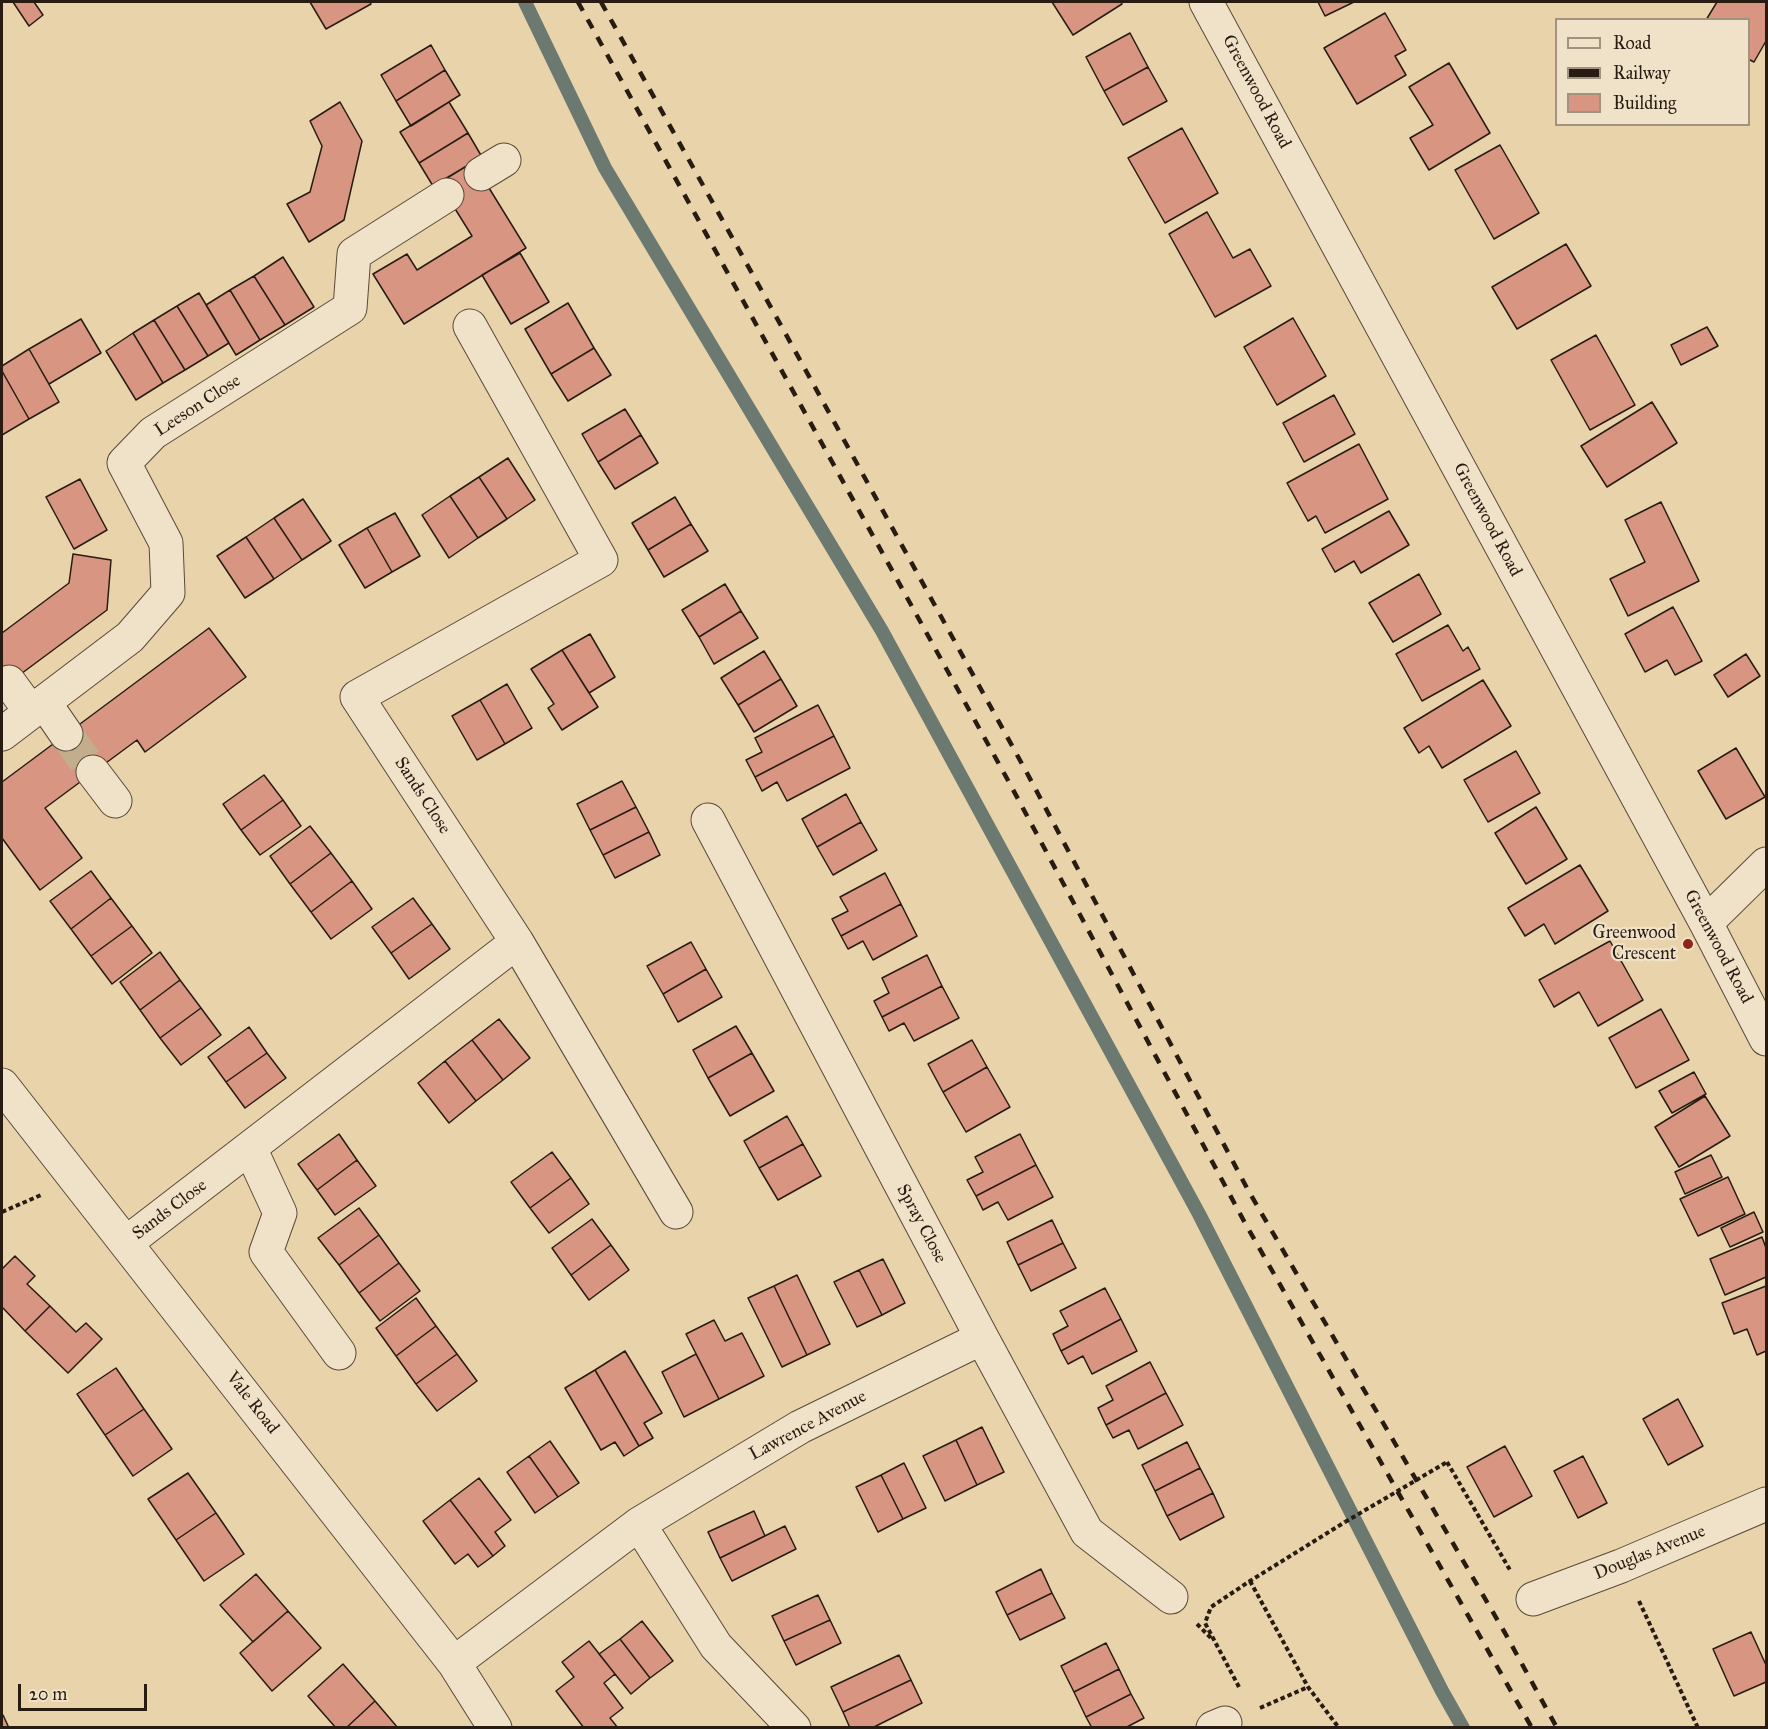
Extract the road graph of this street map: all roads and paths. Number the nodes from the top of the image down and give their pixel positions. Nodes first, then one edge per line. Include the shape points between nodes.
1 (1206, 2) edge
2 (447, 195) dead end
3 (470, 326) dead end
4 (9, 682) dead end
5 (37, 707) junction
6 (2, 734) edge
7 (66, 734) tunnel mouth
8 (93, 772) tunnel mouth
9 (115, 801) dead end
10 (708, 820) dead end
11 (1767, 864) edge
12 (1706, 923) junction
13 (517, 942) junction
14 (1767, 1039) edge
15 (2, 1084) edge
16 (250, 1148) junction
17 (676, 1212) dead end
18 (126, 1243) junction
19 (982, 1338) junction
20 (339, 1353) dead end
21 (1767, 1504) edge
22 (639, 1524) junction
23 (1487, 1532) dead end
24 (1621, 1566) junction
25 (1250, 1581) junction
26 (1171, 1598) dead end
27 (1533, 1599) dead end
28 (454, 1663) junction
29 (1308, 1687) junction
30 (1241, 1691) dead end
31 (1230, 1720) edge
32 (495, 1728) edge
33 (794, 1728) edge
34 (1339, 1728) edge
35 (1698, 1728) edge

1 - 12 street, Greenwood Road
2 - 5 street, Leeson Close via 354,254 350,308 153,433 124,463 166,543 168,593 130,637
3 - 13 street, Sands Close via 601,560 357,697
4 - 5 street
5 - 6 street, Leeson Close
5 - 7 street
8 - 9 street
10 - 19 street, Spray Close
11 - 12 street
12 - 14 street, Greenwood Road
13 - 16 street, Sands Close
13 - 17 street
15 - 18 street, Vale Road
16 - 18 street, Sands Close
16 - 20 street via 280,1213 266,1252
18 - 28 street, Vale Road
19 - 22 street, Lawrence Avenue via 800,1427
19 - 26 street, Spray Close via 1088,1532
21 - 24 street, Douglas Avenue
22 - 28 street, Lawrence Avenue
22 - 33 street via 716,1646
23 - 25 path, bridge via 1448,1462
24 - 27 street, Douglas Avenue
24 - 35 path
25 - 29 path
25 - 30 path via 1211,1607 1205,1623
28 - 32 street, Vale Road
29 - 31 path
29 - 34 path

